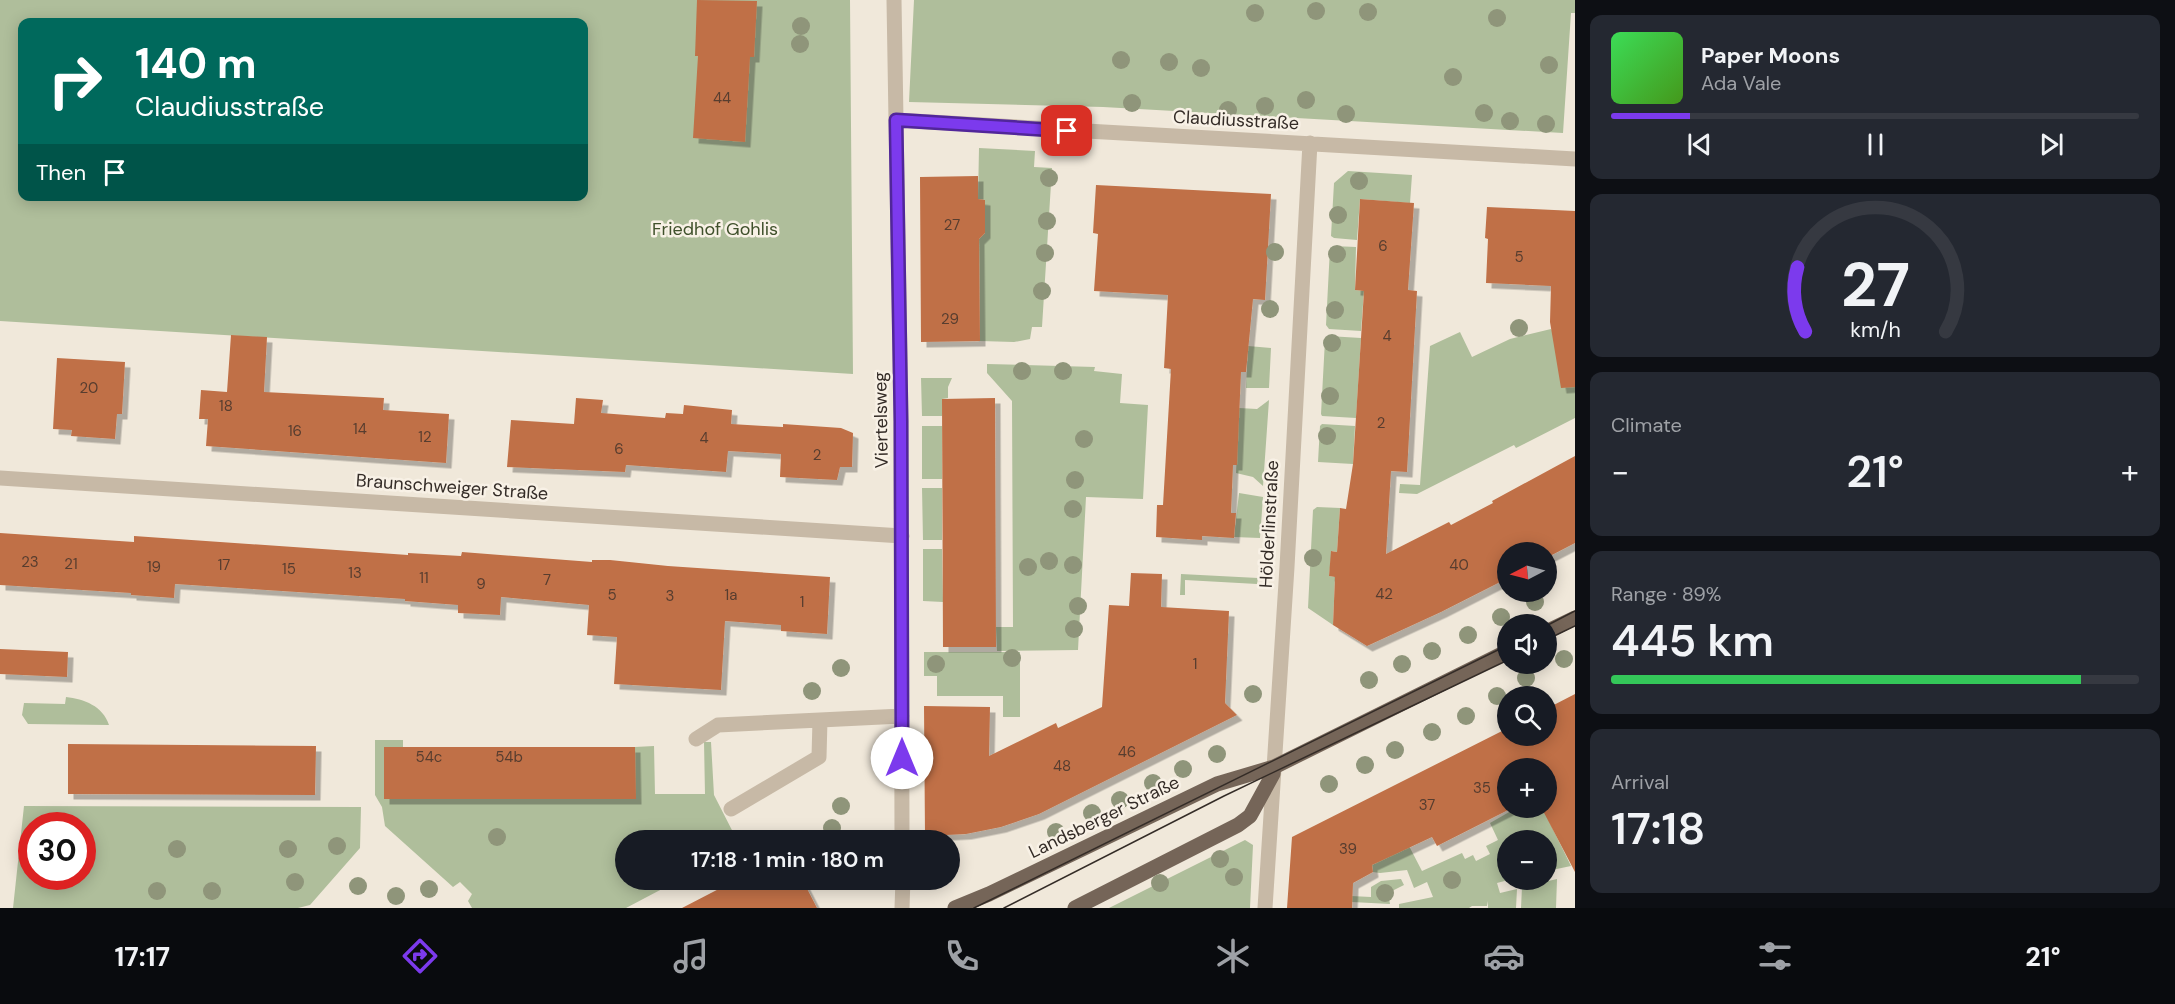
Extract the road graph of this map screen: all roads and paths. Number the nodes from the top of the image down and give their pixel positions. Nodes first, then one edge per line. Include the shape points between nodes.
1 (894, 0) edge
2 (896, 120) junction
3 (1310, 143) junction
4 (1575, 159) edge
5 (0, 478) edge
6 (902, 536) junction
7 (1575, 618) edge
8 (1557, 627) edge
9 (1497, 656) edge
10 (902, 716) junction
11 (820, 720) junction
12 (696, 739) dead end
13 (1274, 767) junction
14 (731, 808) dead end
15 (902, 830) edge
16 (903, 890) edge
17 (902, 908) edge
18 (955, 908) edge
19 (1075, 908) edge
20 (1265, 908) edge

1 - 2 street, Viertelsweg
2 - 3 street, Claudiusstraße
2 - 6 street, Viertelsweg
3 - 4 street, Claudiusstraße
3 - 13 street, Hölderlinstraße
5 - 6 street, Braunschweiger Straße
6 - 10 street, Viertelsweg
7 - 8 main road
9 - 13 main road, Landsberger Straße
10 - 11 street
10 - 15 street, Viertelsweg
11 - 12 street via 718,725
11 - 14 street via 819,757
13 - 18 main road, Landsberger Straße via 1217,784
13 - 19 main road via 1250,816 1238,825
13 - 20 street, Hölderlinstraße
16 - 17 street

